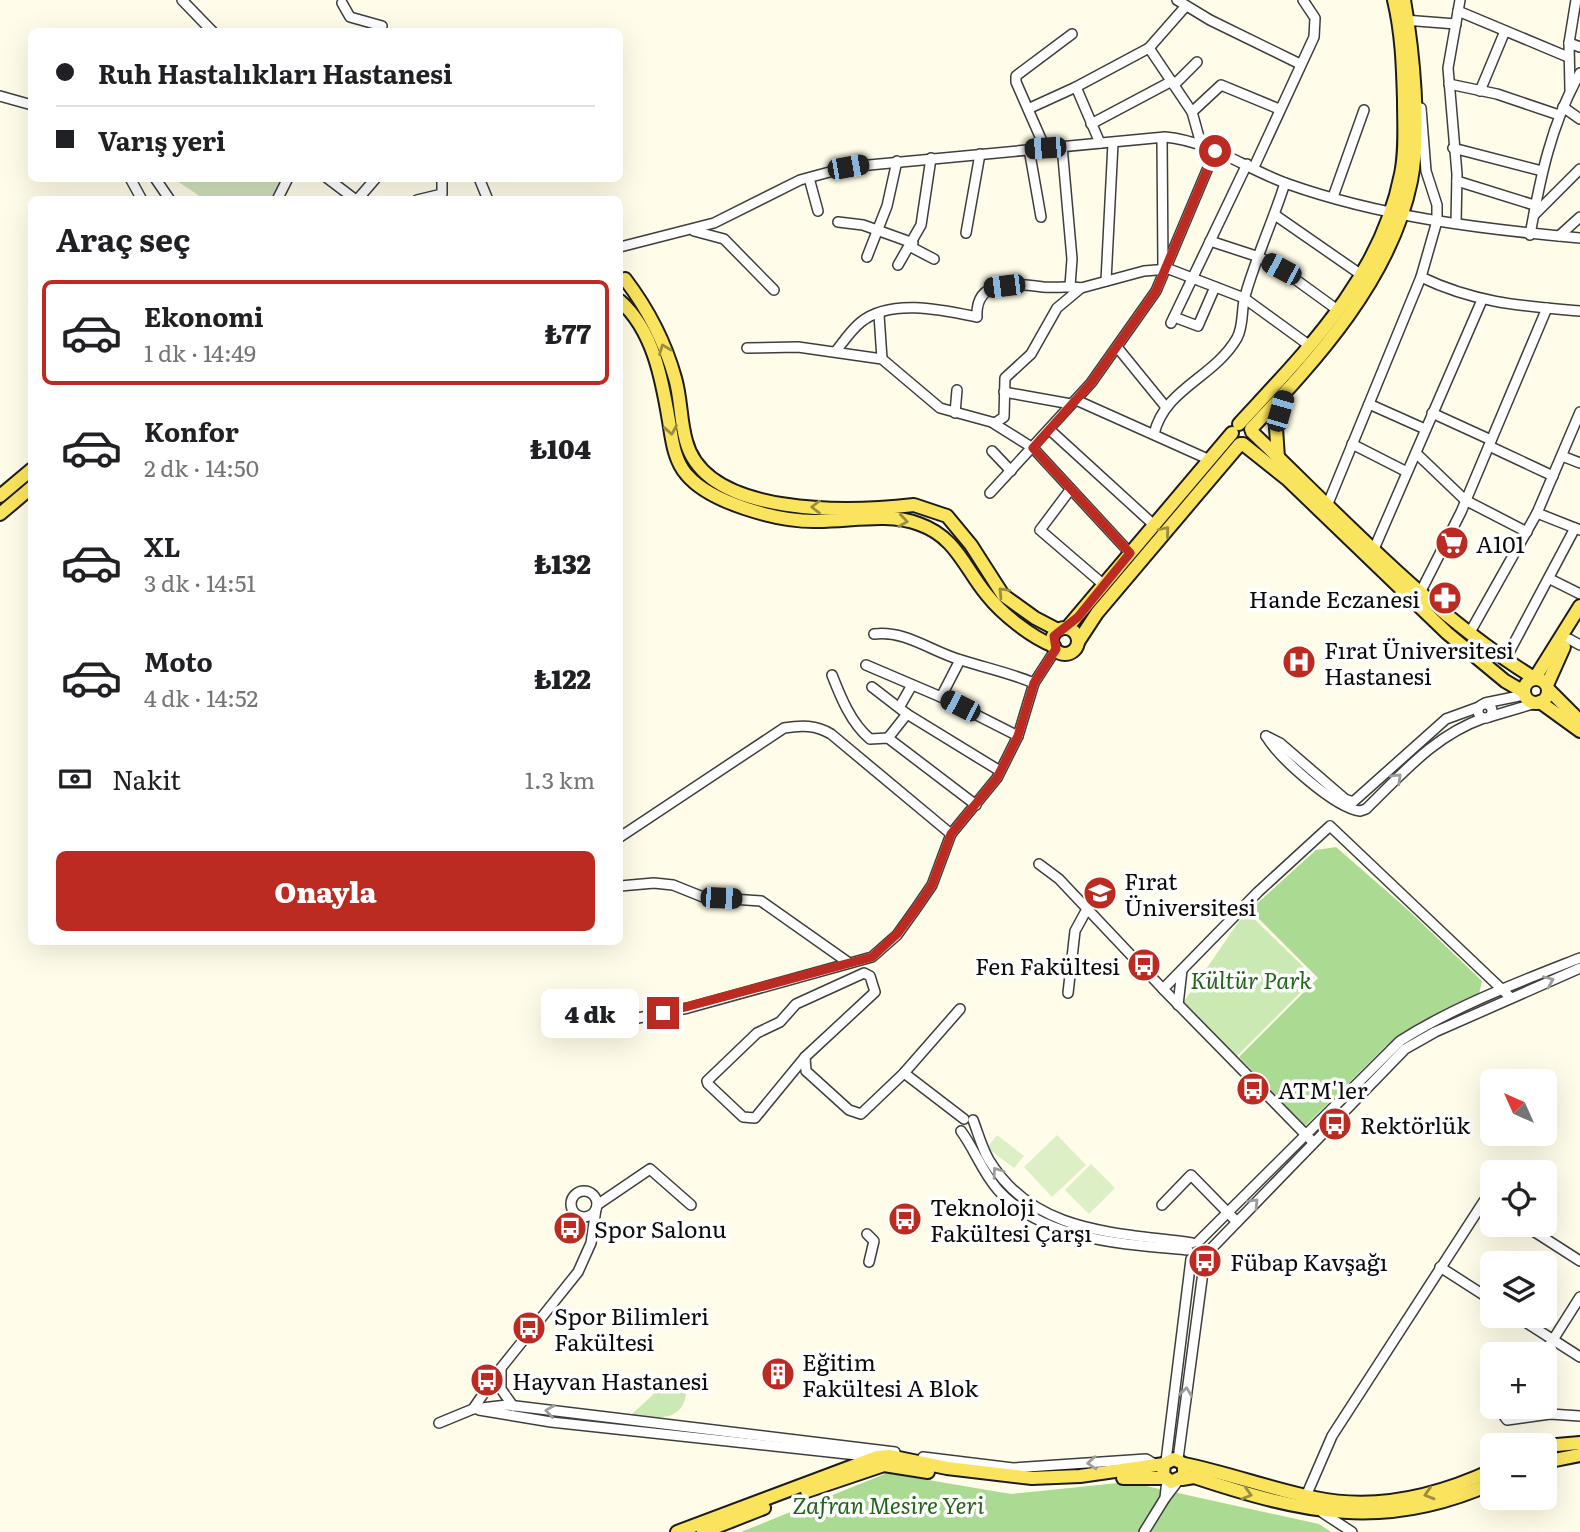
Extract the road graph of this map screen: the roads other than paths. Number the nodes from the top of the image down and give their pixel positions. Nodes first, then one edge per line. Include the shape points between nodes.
1 (182, 0) edge
2 (1177, 0) edge
3 (1303, 0) edge
4 (1394, 0) edge
5 (1404, 0) edge
6 (1460, 0) edge
7 (1576, 0) edge
8 (342, 3) dead end
9 (1185, 7) junction
10 (1458, 11) junction
11 (1406, 20) junction
12 (1455, 24) junction
13 (209, 28) edge
14 (380, 28) edge
15 (1505, 31) junction
16 (1072, 34) dead end
17 (1569, 43) junction
18 (1580, 47) edge
19 (1149, 48) junction
20 (1568, 57) junction
21 (1197, 62) dead end
22 (1300, 64) junction
23 (1580, 73) edge
24 (1173, 83) junction
25 (1449, 85) junction
26 (1076, 87) junction
27 (1570, 90) junction
28 (1480, 91) junction
29 (0, 96) edge
30 (28, 103) edge
31 (1030, 108) junction
32 (1279, 109) junction
33 (1364, 110) dead end
34 (1561, 111) junction
35 (1192, 112) junction
36 (1580, 119) edge
37 (1091, 124) junction
38 (1163, 138) junction
39 (1100, 143) junction
40 (1113, 143) junction
41 (1201, 144) junction
42 (1062, 146) junction
43 (1045, 148) junction
44 (1029, 149) junction
45 (1453, 149) junction
46 (1215, 151) junction
47 (980, 153) junction
48 (931, 158) junction
49 (897, 160) junction
50 (1250, 166) junction
51 (1580, 169) edge
52 (1542, 171) junction
53 (809, 178) junction
54 (1457, 181) junction
55 (332, 182) edge
56 (373, 182) edge
57 (442, 182) edge
58 (1285, 183) junction
59 (352, 196) edge
60 (360, 196) edge
61 (434, 196) edge
62 (1333, 197) junction
63 (1534, 210) junction
64 (818, 211) dead end
65 (1396, 212) junction
66 (1275, 215) junction
67 (1041, 216) dead end
68 (1580, 217) edge
69 (1437, 221) junction
70 (838, 222) dead end
71 (1456, 223) junction
72 (692, 230) junction
73 (877, 230) junction
74 (966, 233) dead end
75 (1530, 235) junction
76 (1559, 236) junction
77 (1580, 238) edge
78 (1210, 241) junction
79 (912, 245) junction
80 (623, 246) edge
81 (867, 257) dead end
82 (1259, 257) junction
83 (934, 259) dead end
84 (898, 265) dead end
85 (1163, 272) junction
86 (1363, 276) junction
87 (623, 277) edge
88 (1421, 277) junction
89 (1195, 278) junction
90 (1106, 281) junction
91 (1070, 286) junction
92 (1215, 287) junction
93 (1082, 288) junction
94 (774, 290) dead end
95 (1244, 298) junction
96 (1482, 300) junction
97 (623, 305) edge
98 (1547, 308) junction
99 (1339, 310) junction
100 (1580, 311) edge
101 (879, 315) junction
102 (1310, 346) junction
103 (1118, 347) junction
104 (747, 348) dead end
105 (836, 351) junction
106 (882, 359) junction
107 (957, 390) dead end
108 (1004, 392) junction
109 (1285, 393) junction
110 (1073, 402) junction
111 (1368, 404) junction
112 (1165, 406) junction
113 (1580, 412) edge
114 (955, 413) junction
115 (1432, 413) junction
116 (993, 423) junction
117 (1235, 428) junction
118 (1051, 429) junction
119 (1425, 429) junction
120 (1252, 431) junction
121 (1154, 434) junction
122 (1490, 443) junction
123 (1242, 444) junction
124 (1352, 444) junction
125 (1033, 448) junction
126 (992, 451) dead end
127 (1416, 453) junction
128 (1562, 456) junction
129 (1278, 458) junction
130 (1210, 460) junction
131 (1580, 463) edge
132 (1011, 471) junction
133 (28, 472) edge
134 (1407, 472) junction
135 (1553, 476) junction
136 (28, 490) edge
137 (1070, 490) junction
138 (990, 493) dead end
139 (0, 496) edge
140 (1465, 500) junction
141 (1326, 506) junction
142 (1537, 513) junction
143 (0, 514) edge
144 (1154, 525) junction
145 (1578, 529) edge
146 (1527, 532) junction
147 (1374, 549) junction
148 (1130, 553) junction
149 (1550, 579) junction
150 (1104, 585) junction
151 (1421, 592) junction
152 (1580, 594) edge
153 (1580, 606) edge
154 (1580, 618) edge
155 (1063, 629) junction
156 (874, 634) dead end
157 (1469, 634) junction
158 (1078, 642) junction
159 (1574, 642) edge
160 (1055, 648) junction
161 (960, 660) junction
162 (1505, 660) junction
163 (866, 665) dead end
164 (832, 675) dead end
165 (1534, 678) junction
166 (1034, 683) junction
167 (912, 685) junction
168 (872, 687) dead end
169 (1548, 687) junction
170 (1524, 693) junction
171 (941, 697) junction
172 (1538, 703) junction
173 (1482, 705) junction
174 (904, 710) junction
175 (1486, 718) junction
176 (1580, 721) edge
177 (1580, 730) edge
178 (1018, 736) junction
179 (888, 738) junction
180 (1423, 739) junction
181 (1430, 747) junction
182 (1000, 771) junction
183 (976, 805) junction
184 (1348, 805) junction
185 (951, 834) junction
186 (623, 835) edge
187 (1039, 864) dead end
188 (623, 886) edge
189 (1087, 909) junction
190 (1580, 958) edge
191 (849, 963) junction
192 (1580, 968) edge
193 (1182, 970) junction
194 (1163, 989) junction
195 (1502, 989) junction
196 (1069, 993) dead end
197 (1510, 997) junction
198 (1178, 1005) junction
199 (960, 1009) dead end
200 (566, 1017) dead end
201 (805, 1057) junction
202 (904, 1073) junction
203 (961, 1131) dead end
204 (1306, 1134) junction
205 (1313, 1142) junction
206 (691, 1205) dead end
207 (1162, 1205) dead end
208 (1480, 1207) edge
209 (1226, 1211) junction
210 (1237, 1222) junction
211 (867, 1234) dead end
212 (1543, 1237) edge
213 (1192, 1248) junction
214 (1206, 1255) junction
215 (1580, 1260) edge
216 (869, 1262) dead end
217 (1440, 1267) junction
218 (1480, 1293) edge
219 (1580, 1297) edge
220 (1535, 1328) edge
221 (1553, 1340) junction
222 (1580, 1357) edge
223 (501, 1368) junction
224 (513, 1406) junction
225 (474, 1409) junction
226 (1557, 1414) edge
227 (1580, 1416) edge
228 (439, 1423) dead end
229 (628, 1425) junction
230 (1580, 1443) edge
231 (1557, 1445) edge
232 (1580, 1455) edge
233 (877, 1457) junction
234 (1557, 1460) edge
235 (1171, 1470) junction
236 (1480, 1474) edge
237 (1480, 1489) edge
238 (1306, 1496) junction
239 (1322, 1513) junction
240 (677, 1532) edge
241 (703, 1532) edge
242 (1144, 1532) edge
243 (1352, 1532) edge

1 - 13 street
2 - 9 street
3 - 22 street via 1313,13 1316,28
4 - 11 main road
5 - 11 main road
6 - 10 street
7 - 17 street
8 - 14 street via 350,17
9 - 19 street
9 - 22 street
10 - 12 street
10 - 15 street
11 - 12 street
11 - 65 main road via 1412,51 1414,149 1411,180
11 - 69 street
12 - 25 street
15 - 20 street
15 - 28 street
16 - 31 street via 1018,73 1016,82
17 - 18 street
17 - 20 street
19 - 24 street
19 - 26 street
20 - 27 street
21 - 24 street
22 - 32 street
23 - 27 street
24 - 35 street
24 - 37 street
25 - 28 street
25 - 45 street
26 - 31 street
26 - 37 street
27 - 34 street
28 - 34 street
29 - 30 street
31 - 43 street
32 - 35 street via 1221,85
32 - 50 street
33 - 62 street
34 - 36 street
34 - 52 street
35 - 41 street
37 - 39 street
38 - 40 street
38 - 41 street
38 - 85 street
39 - 40 street
39 - 42 street
40 - 90 street
41 - 46 street
42 - 43 street
42 - 91 street via 1072,259
43 - 44 street
44 - 47 street
44 - 67 street
45 - 52 street
45 - 54 street
46 - 50 street
46 - 85 street
47 - 48 street
47 - 74 street
48 - 49 street
48 - 79 street via 924,213
49 - 53 street
49 - 73 street
50 - 58 street
50 - 78 street
51 - 63 street
52 - 63 street
53 - 64 street
53 - 72 street
54 - 63 street
54 - 71 street
55 - 59 street
56 - 60 street
57 - 61 street via 442,194
58 - 62 street
58 - 66 street
62 - 65 street
63 - 75 street
65 - 69 street
65 - 86 main road
65 - 109 main road via 1370,284
66 - 82 street
66 - 86 street
68 - 76 street
69 - 71 street
69 - 88 street
70 - 73 street
71 - 75 street
72 - 80 street
72 - 94 street via 724,239
73 - 79 street
73 - 81 street
75 - 76 street
76 - 77 street
78 - 82 street
78 - 89 street
79 - 83 street
79 - 84 street
82 - 95 street
82 - 99 street
85 - 89 street
85 - 90 street via 1144,271
85 - 103 street via 1156,291
86 - 99 main road
155 -> 87 main road via 1035,618 1003,595 957,526 934,510 914,505 791,507 723,487 706,477 686,443 676,379 658,333
88 - 96 street
88 - 111 street
89 - 92 street
89 - 92 street via 1172,320 1198,327
90 - 93 street
91 - 93 street
91 - 101 street via 1030,283 988,288 979,297 977,317 916,306
92 - 95 street
93 - 108 street via 1057,309 1031,354 1005,378
95 - 102 street
95 - 112 street via 1236,340 1205,375
96 - 98 street
96 - 115 street
97 -> 160 main road via 637,321 661,372 677,460 701,488 723,501 776,515 811,521 891,519 937,531 952,543 998,607
98 - 100 street
98 - 122 street
99 - 102 main road
101 - 105 street via 862,322
101 - 106 street
102 - 117 main road
103 - 110 street
103 - 112 street
104 - 105 street via 798,346
105 - 106 street
106 - 114 street via 931,402
107 - 114 street
108 - 110 street
108 - 116 street via 1004,417
109 - 120 main road
109 - 129 main road via 1276,428
110 - 118 street
110 - 121 street
111 - 119 street
111 - 124 street
112 - 121 street
113 - 128 street
114 - 116 street
115 - 119 street
115 - 122 street
116 - 125 street
117 - 120 main road via 1244,424
117 - 123 main road via 1233,439
117 - 130 main road
118 - 125 street
118 - 144 street
119 - 127 street
120 - 123 main road via 1249,441
120 - 129 main road
121 - 130 street
122 - 135 street
122 - 140 street
158 -> 123 main road via 1097,613
123 - 170 main road via 1287,479 1447,633
124 - 134 street
124 - 141 street
125 - 132 street
125 - 137 street
126 - 132 street
127 - 134 street
127 - 140 street
128 - 131 street
128 - 135 street
129 - 141 main road
130 - 144 main road
132 - 138 street
133 - 139 main road
134 - 147 street
135 - 142 street
136 - 143 main road
137 - 148 street
137 - 150 street via 1040,530
140 - 146 street
140 - 151 street
141 - 147 main road
142 - 145 street
142 - 146 street
144 - 148 main road
145 - 149 street
146 - 157 street
147 - 151 main road
148 - 150 main road
149 - 152 street
149 - 162 street
150 - 155 main road
151 - 157 main road
153 - 165 main road
154 - 159 main road
155 - 158 main road via 1076,635
155 - 160 main road via 1053,639
156 - 161 street via 893,633
157 - 162 main road
158 - 160 main road via 1069,653
159 - 169 main road
160 - 166 street
161 - 166 street via 998,668
161 - 171 street
162 - 165 main road
163 - 167 street
164 - 179 street via 843,703 865,735
165 - 169 main road
165 - 170 main road via 1525,685
166 - 178 street
167 - 171 street
167 - 174 street
168 - 174 street
169 - 172 main road via 1546,699
169 - 176 main road
170 - 172 main road
170 - 173 street
171 - 178 street
172 - 175 street
172 - 177 main road
173 - 175 street via 1478,714
173 - 180 street via 1446,719
174 - 179 street
174 - 182 street
175 - 181 street via 1455,730
178 - 182 street
179 - 183 street
180 - 181 street
180 - 184 street
184 -> 181 street via 1360,811 1366,808
182 - 183 street
183 - 185 street
184 - 184 street via 1280,743 1266,736 1280,755
185 - 186 street via 831,734 801,725 784,727
185 - 191 street via 932,885 897,934 872,957
187 - 189 street
188 - 191 street via 654,883 703,897 761,901
189 - 194 street
189 - 196 street via 1075,930
190 - 195 street
191 - 200 street via 638,1018
197 -> 192 street
193 - 194 street
193 - 195 street via 1258,891 1330,826
193 - 198 street
194 - 198 street
195 - 197 street
195 - 204 street via 1400,1041
197 - 205 street via 1405,1049
198 - 204 street
199 - 202 street
201 - 201 street via 874,992 870,976 864,973 796,1004 780,1022 757,1033 707,1081 750,1119
201 - 202 street via 806,1071 856,1113 868,1108
213 -> 202 street via 1040,1213 1000,1177 968,1119
203 - 213 street via 999,1191 1032,1218 1083,1236
204 - 205 street
204 - 209 street
210 -> 205 street
206 - 223 street via 650,1169 597,1207 591,1243 578,1272
207 - 209 street via 1191,1175
208 - 217 street
209 - 210 street
209 - 213 street
210 - 214 street
211 - 216 street via 874,1241
212 - 215 street
213 - 214 street via 1200,1261
213 - 214 street via 1204,1244
213 - 235 street
235 -> 214 street
217 - 218 street
217 - 238 street via 1332,1436
219 - 221 street
220 - 221 street
221 - 222 street
223 - 224 street via 501,1389
223 - 225 street
224 - 225 street
229 -> 224 street
225 - 228 street
225 - 229 street via 551,1422
226 - 227 street
229 - 233 street
235 -> 229 street via 1146,1459 1034,1468 984,1466 838,1443
230 - 231 main road
232 - 234 main road
233 - 235 main road via 1032,1478
233 - 240 main road
235 - 238 main road
235 -> 239 main road
235 - 241 main road via 1003,1483 884,1465
235 - 242 street via 1165,1498
236 -> 238 main road via 1405,1500 1349,1503
237 - 239 main road via 1421,1510
239 - 243 street

